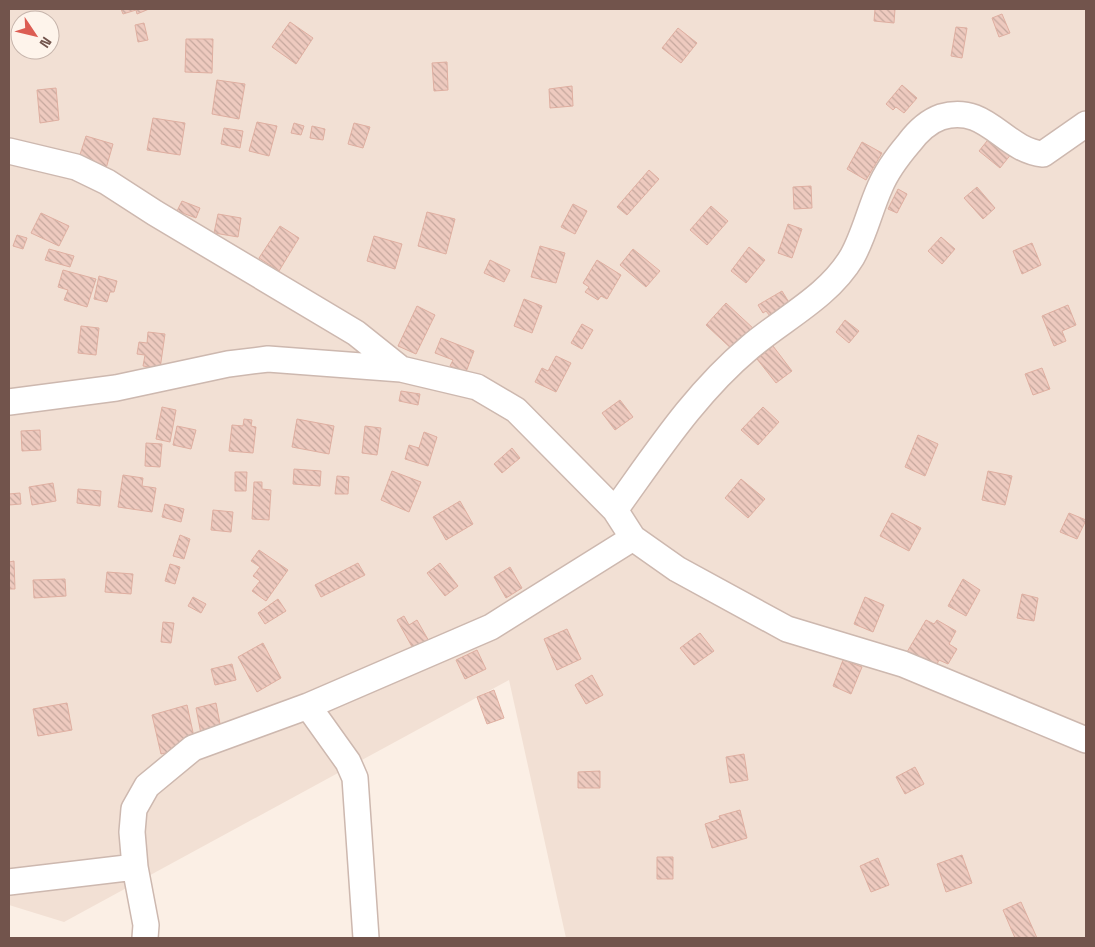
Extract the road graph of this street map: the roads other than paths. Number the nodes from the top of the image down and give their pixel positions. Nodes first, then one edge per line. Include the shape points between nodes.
1 (1086, 124) edge
2 (9, 151) edge
3 (401, 369) junction
4 (9, 402) edge
5 (615, 510) junction
6 (633, 538) junction
7 (308, 706) junction
8 (1086, 740) edge
9 (135, 867) junction
10 (9, 882) edge
11 (145, 938) edge
12 (366, 938) edge

1 - 5 street via 1044,154 1024,149 980,118 965,113 938,119 920,129 894,160 852,256 839,275 816,297 750,346 704,391
2 - 3 street via 76,167 107,182 356,333
3 - 4 street via 268,359 228,364 116,388
3 - 5 street via 478,387 516,410
5 - 6 street
6 - 7 street via 491,627
6 - 8 street via 678,569 787,629 902,664
7 - 9 street via 193,748 147,786 134,809
7 - 12 street via 348,762 355,778
9 - 10 street
9 - 11 street via 146,925

